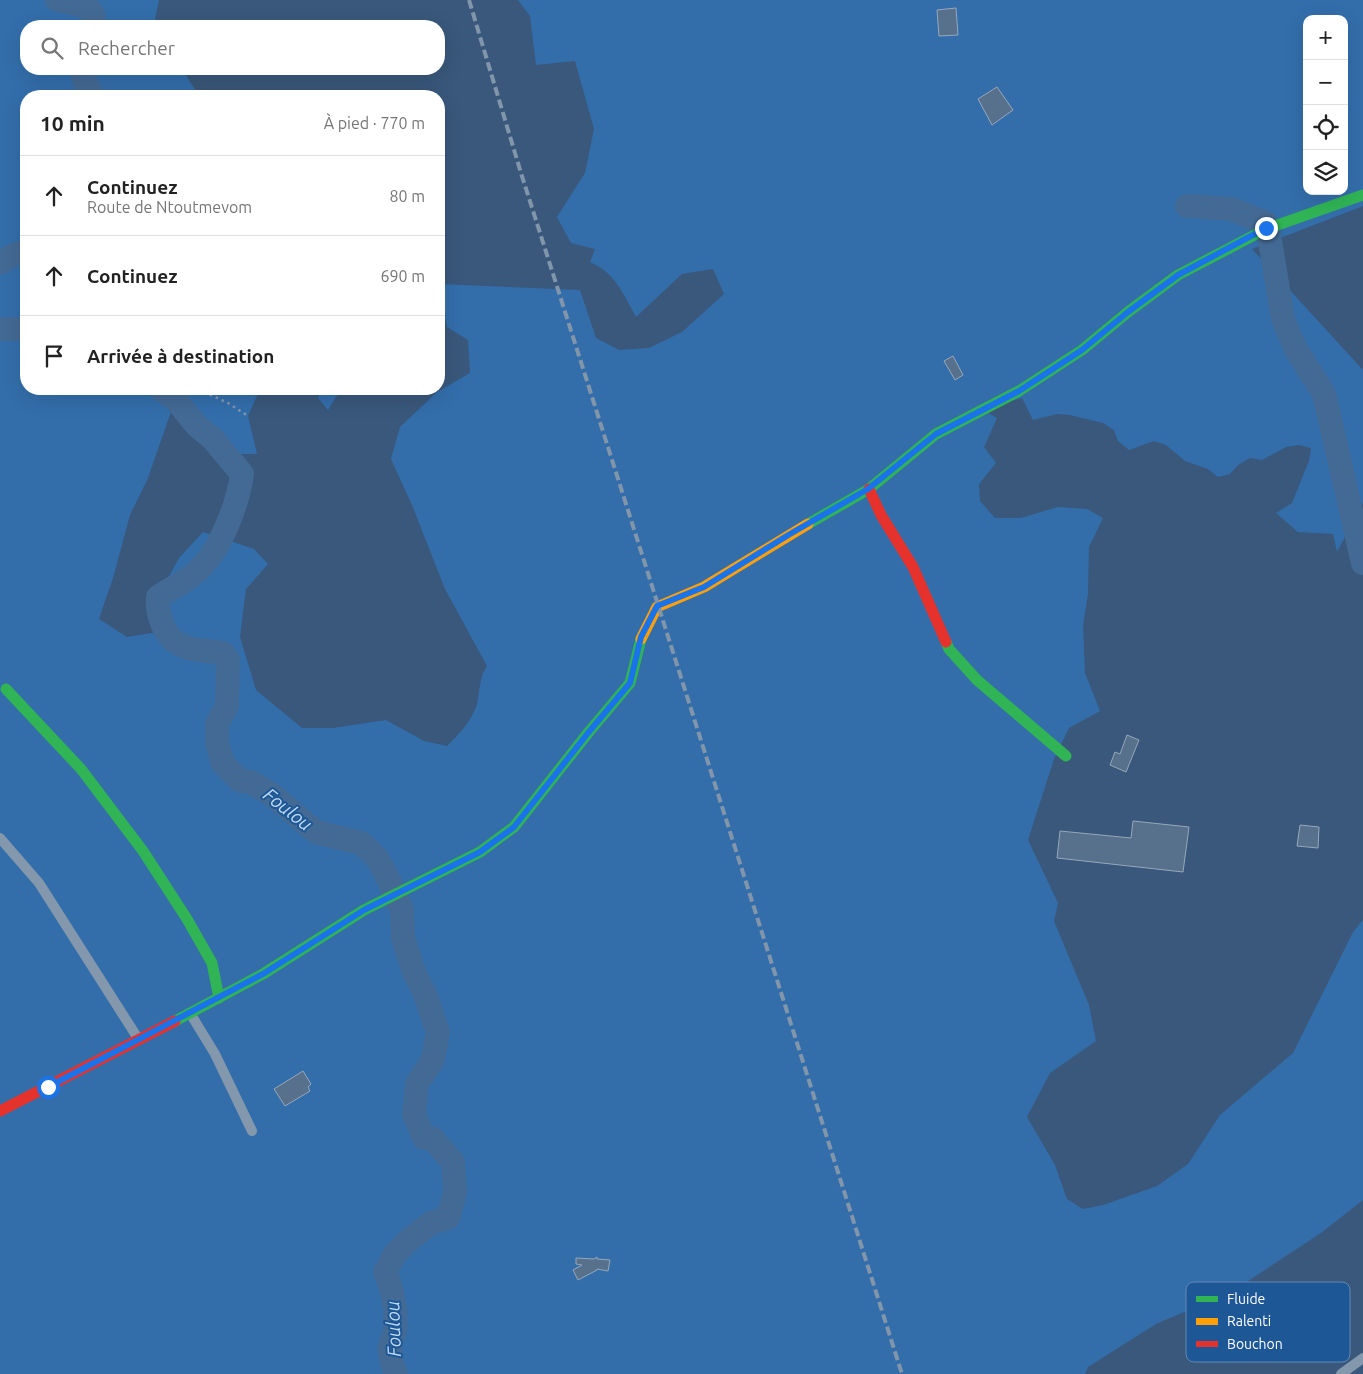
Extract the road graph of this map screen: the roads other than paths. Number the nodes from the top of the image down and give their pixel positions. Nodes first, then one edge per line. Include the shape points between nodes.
1 (1363, 196) edge
2 (868, 489) junction
3 (6, 689) dead end
4 (1066, 756) dead end
5 (0, 838) edge
6 (219, 998) junction
7 (190, 1013) junction
8 (139, 1040) junction
9 (0, 1111) edge
10 (252, 1131) dead end
11 (1363, 1358) edge
12 (1340, 1374) edge

1 - 2 street via 1266,228 1178,275 1082,350 1019,391 936,434
2 - 4 street via 913,567 949,649 977,680
2 - 6 street via 704,587 657,606 641,637 630,683 514,827 480,852 364,910
3 - 6 street via 81,769 143,851 212,963
5 - 8 street via 39,883
6 - 7 street
7 - 8 street
7 - 10 street
8 - 9 street
11 - 12 street

